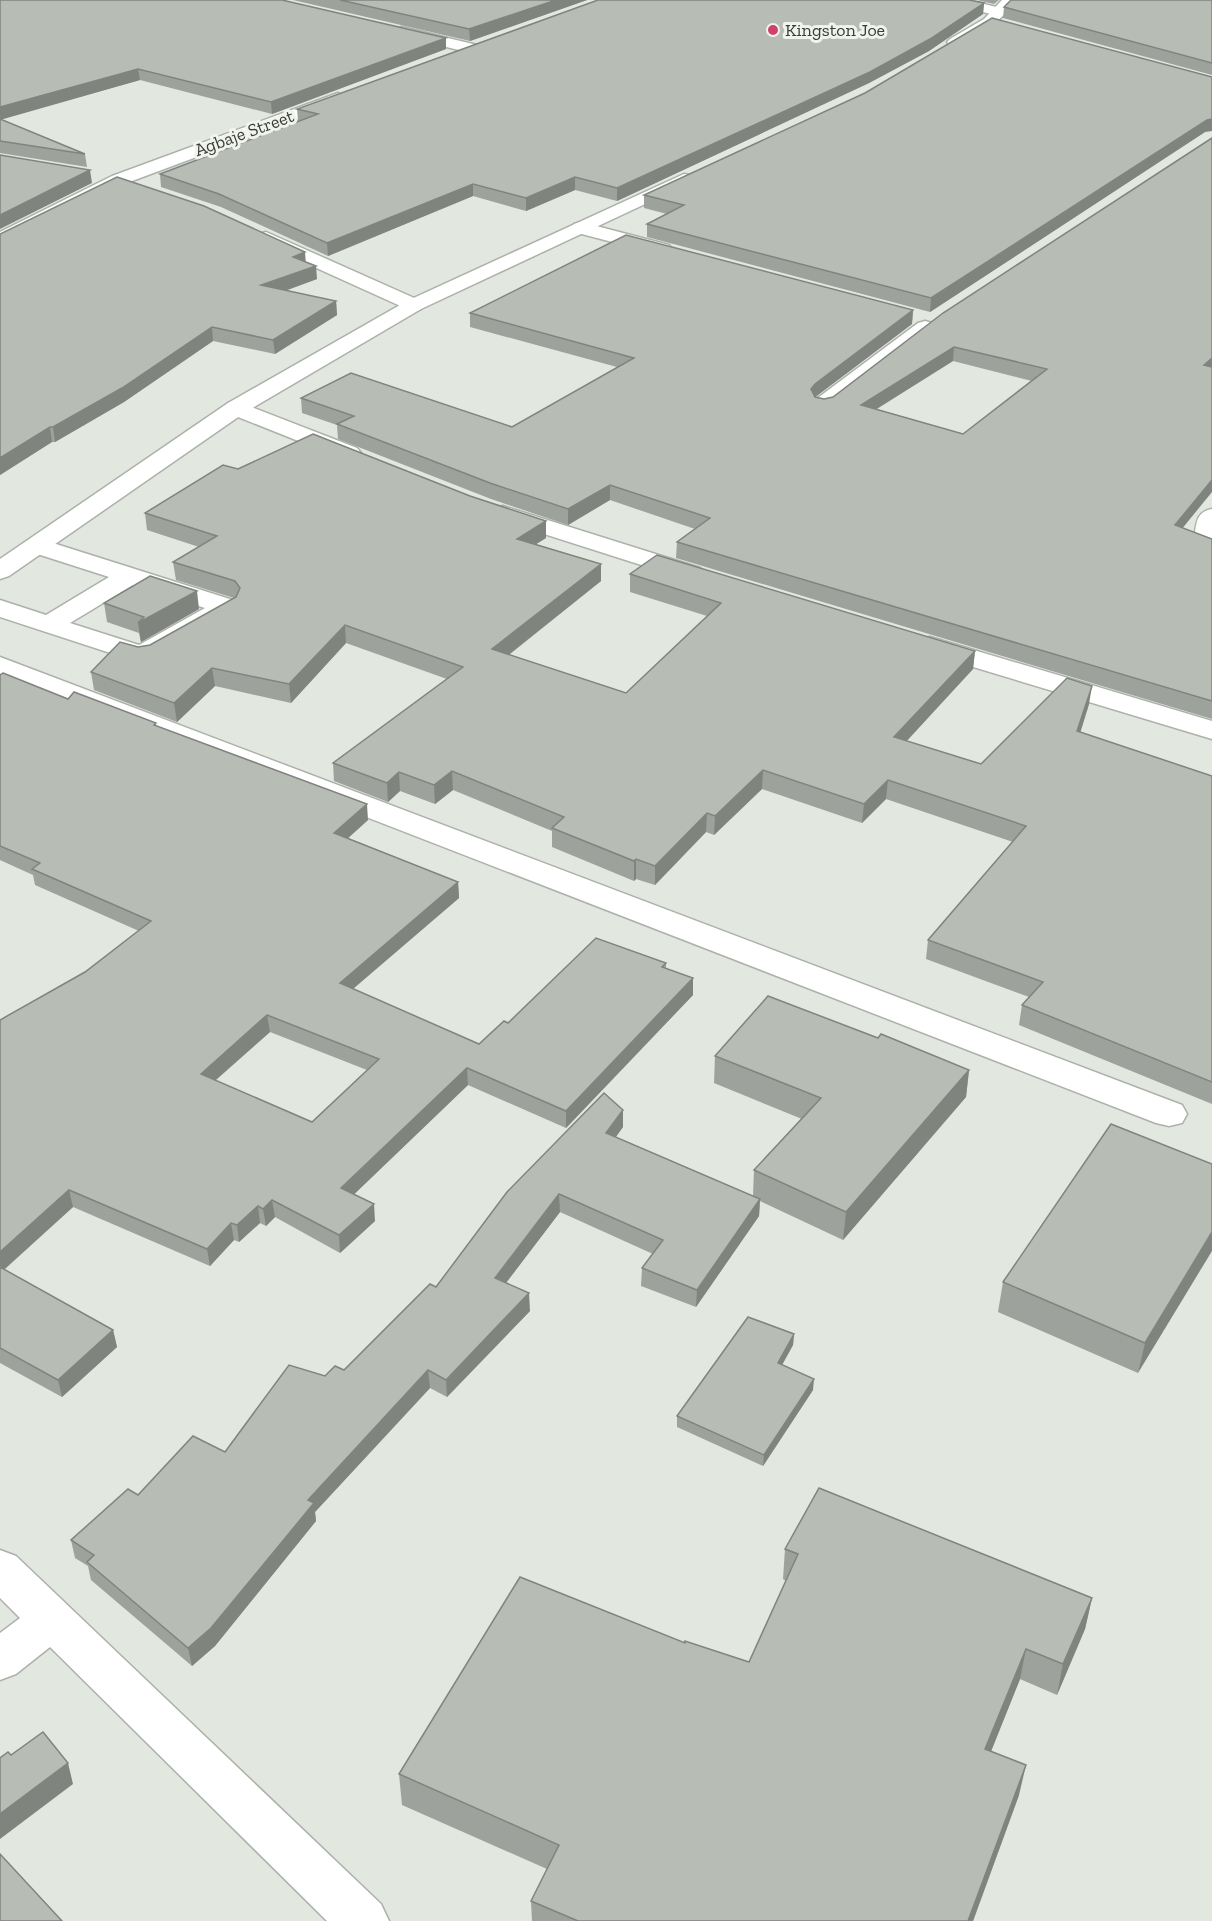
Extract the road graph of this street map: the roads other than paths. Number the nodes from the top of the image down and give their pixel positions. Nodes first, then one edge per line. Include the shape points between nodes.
1 (948, 0) edge
2 (1002, 15) edge
3 (390, 29) edge
4 (492, 41) edge
5 (471, 48) junction
6 (939, 52) edge
7 (449, 56) edge
8 (349, 93) edge
9 (698, 173) edge
10 (82, 174) edge
11 (118, 180) junction
12 (149, 191) edge
13 (245, 228) edge
14 (581, 228) junction
15 (0, 240) edge
16 (683, 255) edge
17 (414, 305) junction
18 (910, 315) edge
19 (823, 405) edge
20 (237, 408) junction
21 (370, 461) edge
22 (482, 506) edge
23 (1212, 516) edge
24 (1212, 536) edge
25 (37, 546) junction
26 (0, 571) edge
27 (130, 576) junction
28 (714, 579) edge
29 (0, 608) edge
30 (49, 624) junction
31 (906, 638) edge
32 (0, 665) edge
33 (1212, 730) edge
34 (1169, 1114) dead end
35 (0, 1569) edge
36 (51, 1620) junction
37 (0, 1660) edge
38 (363, 1921) edge

1 - 2 street
2 - 6 street
3 - 5 street
4 - 5 street
5 - 7 street
8 - 11 street, Agbaje Street
9 - 14 street
10 - 11 street
11 - 12 street
11 - 15 street, Agbaje Street
13 - 17 street
14 - 16 street
14 - 17 street
17 - 20 street
18 - 19 street via 938,317
20 - 21 street
20 - 25 street
22 - 28 street
23 - 24 street via 1207,532
25 - 26 street
25 - 27 street
27 - 30 street
27 - 30 street via 227,607 145,655
29 - 30 street
31 - 33 street
32 - 34 street
35 - 36 street
36 - 37 street
36 - 38 street

